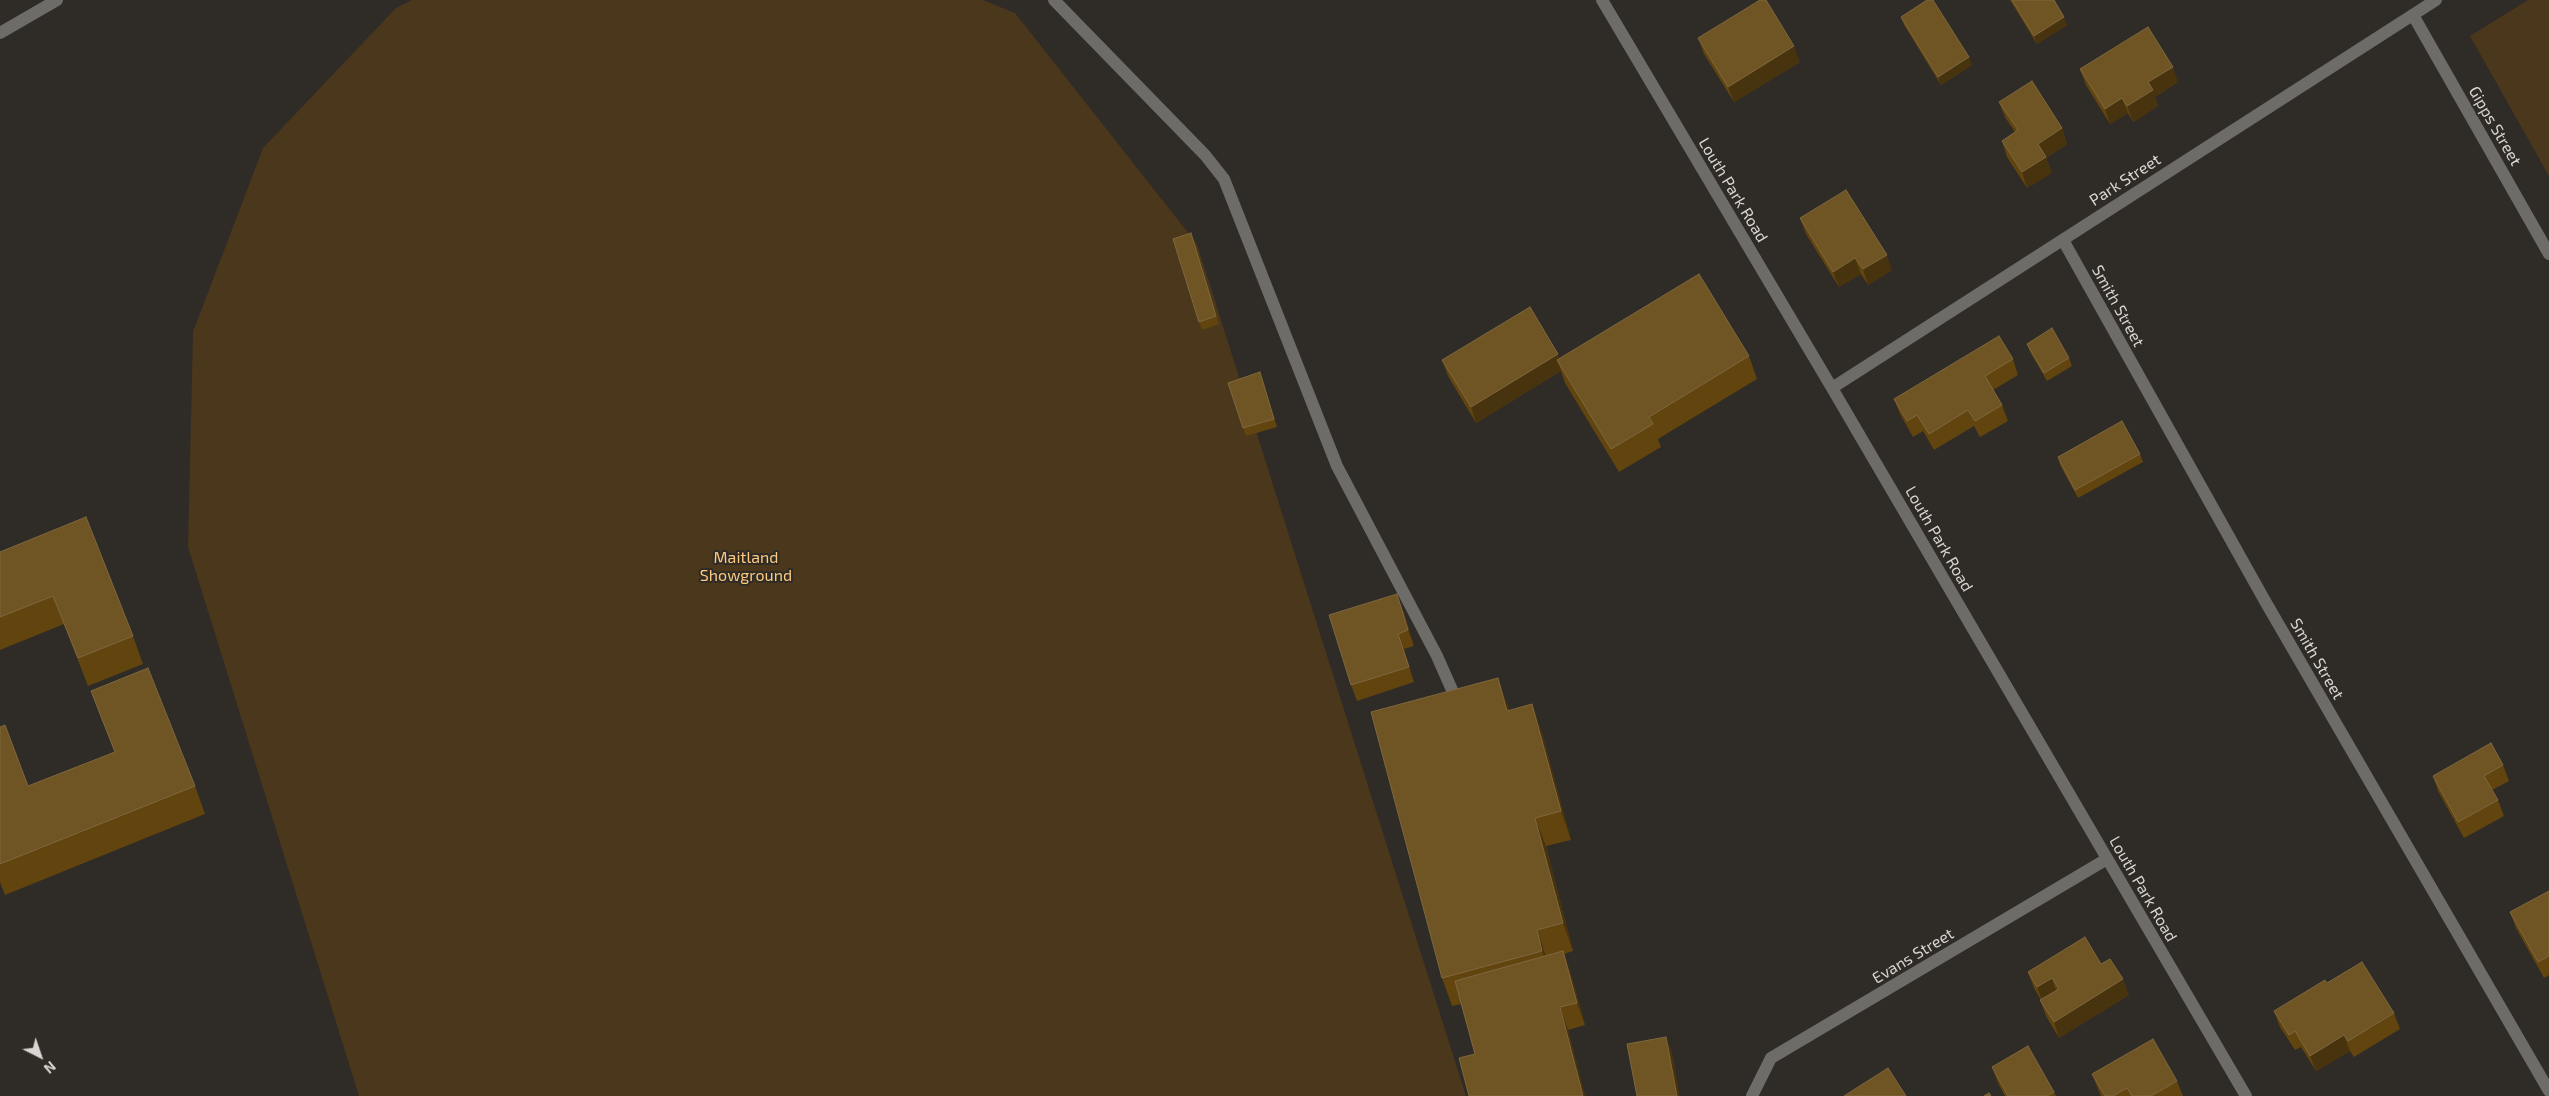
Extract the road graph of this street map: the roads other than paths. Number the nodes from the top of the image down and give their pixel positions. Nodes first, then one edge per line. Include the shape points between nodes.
1 (56, 0) edge
2 (1054, 0) edge
3 (1602, 0) edge
4 (2436, 0) edge
5 (2413, 15) junction
6 (0, 33) edge
7 (2063, 240) junction
8 (2549, 254) edge
9 (1832, 388) junction
10 (1456, 699) edge
11 (2107, 860) junction
12 (2549, 1091) edge
13 (1752, 1096) edge
14 (2246, 1096) edge

1 - 6 street
2 - 10 street via 1205,155 1224,179 1337,466 1437,656
3 - 9 street, Louth Park Road
4 - 5 street, Park Street
5 - 7 street, Park Street
5 - 8 street, Gipps Street
7 - 9 street, Park Street
7 - 12 street, Smith Street via 2265,601
9 - 11 street, Louth Park Road
11 - 13 street, Evans Street via 1771,1058
11 - 14 street, Louth Park Road

